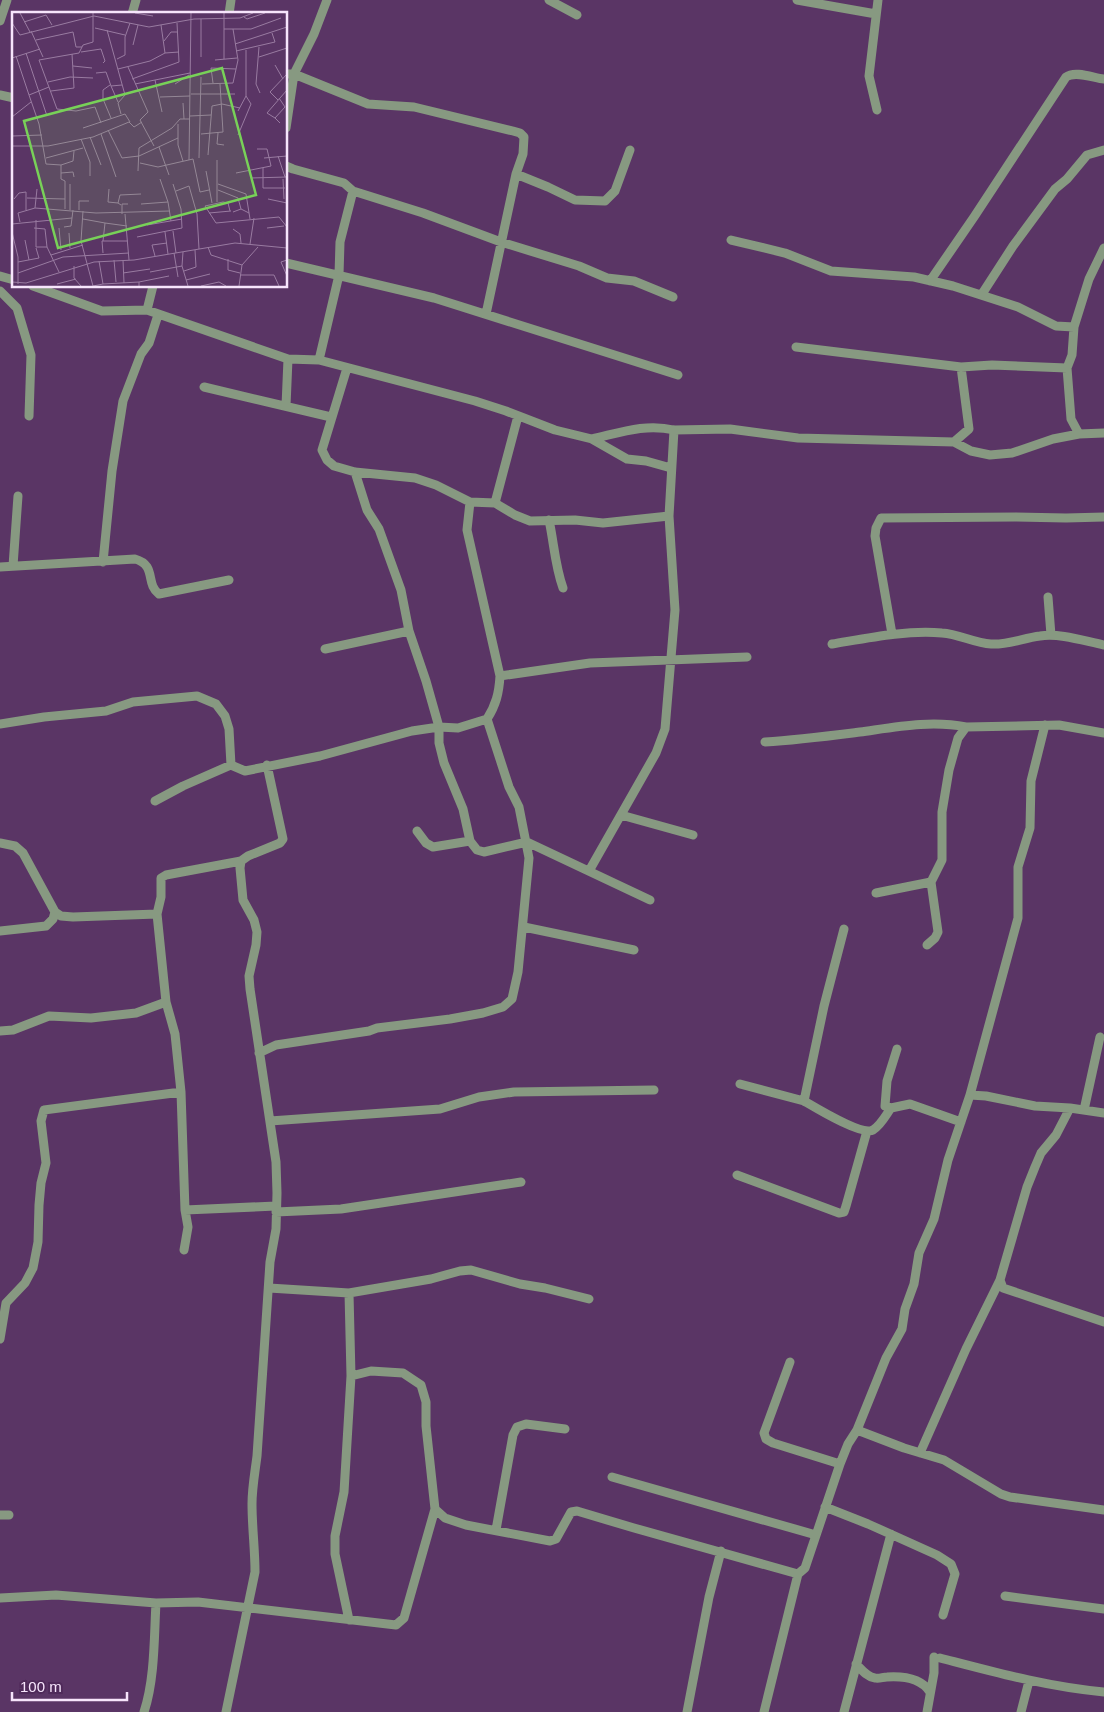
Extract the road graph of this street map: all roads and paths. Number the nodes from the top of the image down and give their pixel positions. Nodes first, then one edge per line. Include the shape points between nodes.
1 (7, 0) edge
2 (327, 0) edge
3 (549, 0) edge
4 (797, 0) edge
5 (878, 0) edge
6 (876, 14) junction
7 (577, 15) dead end
8 (0, 21) edge
9 (290, 74) edge
10 (1104, 80) edge
11 (288, 101) edge
12 (877, 110) dead end
13 (630, 150) dead end
14 (1104, 150) edge
15 (288, 167) edge
16 (516, 174) junction
17 (353, 191) junction
18 (731, 240) dead end
19 (500, 242) junction
20 (1104, 248) edge
21 (288, 263) edge
22 (339, 275) junction
23 (930, 281) junction
24 (39, 288) edge
25 (152, 288) edge
26 (0, 292) edge
27 (982, 294) junction
28 (673, 297) dead end
29 (147, 310) junction
30 (486, 314) junction
31 (158, 315) junction
32 (1074, 327) junction
33 (796, 347) dead end
34 (288, 359) junction
35 (319, 360) junction
36 (961, 367) junction
37 (347, 368) junction
38 (1067, 368) junction
39 (678, 375) dead end
40 (204, 387) dead end
41 (286, 406) junction
42 (29, 416) dead end
43 (518, 416) junction
44 (331, 417) junction
45 (674, 430) junction
46 (1104, 433) edge
47 (1079, 434) junction
48 (592, 439) junction
49 (954, 442) junction
50 (671, 468) junction
51 (355, 472) junction
52 (18, 496) dead end
53 (470, 502) junction
54 (495, 503) junction
55 (669, 516) junction
56 (1104, 517) edge
57 (548, 520) junction
58 (103, 562) junction
59 (12, 566) junction
60 (0, 567) edge
61 (229, 580) dead end
62 (563, 588) dead end
63 (1048, 597) dead end
64 (409, 631) junction
65 (892, 634) junction
66 (1051, 635) junction
67 (832, 644) dead end
68 (1104, 645) edge
69 (325, 649) dead end
70 (747, 657) dead end
71 (670, 661) junction
72 (500, 676) junction
73 (487, 719) junction
74 (0, 724) edge
75 (1045, 725) junction
76 (439, 727) junction
77 (966, 727) junction
78 (1104, 733) edge
79 (765, 742) dead end
80 (231, 766) junction
81 (267, 766) junction
82 (155, 801) dead end
83 (621, 815) junction
84 (417, 831) dead end
85 (693, 835) dead end
86 (470, 841) junction
87 (527, 842) junction
88 (0, 843) edge
89 (241, 861) junction
90 (589, 871) junction
91 (931, 882) junction
92 (876, 893) dead end
93 (650, 900) dead end
94 (55, 912) junction
95 (157, 914) junction
96 (524, 928) junction
97 (844, 929) dead end
98 (0, 931) edge
99 (926, 945) dead end
100 (634, 950) dead end
101 (166, 1002) junction
102 (0, 1032) edge
103 (1100, 1037) dead end
104 (897, 1049) dead end
105 (259, 1053) junction
106 (740, 1084) dead end
107 (654, 1090) dead end
108 (181, 1092) junction
109 (970, 1095) junction
110 (804, 1101) junction
111 (891, 1108) junction
112 (1070, 1108) junction
113 (1084, 1110) junction
114 (1104, 1113) edge
115 (270, 1121) junction
116 (961, 1122) junction
117 (867, 1131) junction
118 (737, 1174) dead end
119 (521, 1182) dead end
120 (276, 1209) junction
121 (185, 1210) junction
122 (184, 1250) dead end
123 (1000, 1280) junction
124 (269, 1288) junction
125 (349, 1293) junction
126 (589, 1299) dead end
127 (1104, 1322) edge
128 (0, 1338) edge
129 (790, 1362) dead end
130 (351, 1376) junction
131 (565, 1429) dead end
132 (857, 1430) junction
133 (920, 1453) junction
134 (840, 1464) junction
135 (612, 1477) dead end
136 (825, 1507) junction
137 (435, 1509) junction
138 (1104, 1510) edge
139 (496, 1530) junction
140 (890, 1534) junction
141 (816, 1535) junction
142 (721, 1551) junction
143 (798, 1574) junction
144 (1005, 1596) dead end
145 (0, 1598) edge
146 (156, 1603) junction
147 (247, 1608) junction
148 (1104, 1609) edge
149 (943, 1615) dead end
150 (349, 1620) junction
151 (856, 1664) junction
152 (1029, 1680) junction
153 (930, 1692) junction
154 (1104, 1692) edge
155 (144, 1712) edge
156 (226, 1712) edge
157 (687, 1712) edge
158 (764, 1712) edge
159 (844, 1712) edge
160 (927, 1712) edge
161 (1021, 1712) edge

1 - 8 street
2 - 9 street via 314,34
3 - 7 street
4 - 6 street
5 - 6 street
6 - 12 street via 869,76
9 - 11 street
9 - 16 street via 368,104 414,107 520,133 524,137 523,154
10 - 23 street via 1076,74 1066,77
13 - 16 street via 615,191 605,201 575,200
14 - 27 street via 1087,156 1055,189 1012,246
15 - 17 street via 344,183
16 - 19 street
17 - 19 street
17 - 22 street via 340,242
18 - 23 street via 785,253 831,272 894,275
19 - 28 street via 607,278 634,281
19 - 30 street
20 - 32 street via 1089,279
21 - 22 street
22 - 30 street
22 - 35 street
23 - 27 street
24 - 29 street via 102,311
25 - 29 street
26 - 42 street via 17,308 31,354
27 - 32 street via 1056,326
29 - 31 street
30 - 39 street
31 - 34 street
31 - 58 street via 150,343 141,354 123,400
32 - 38 street via 1072,355
33 - 36 street
34 - 35 street
34 - 41 street
35 - 37 street
36 - 38 street
36 - 49 street via 969,429
37 - 43 street via 475,401
37 - 44 street
38 - 47 street via 1071,419
40 - 41 street
41 - 44 street
43 - 48 street
43 - 54 street
44 - 51 street via 322,450 334,466
45 - 48 street via 660,426 643,427
45 - 49 street via 730,429 798,438
45 - 50 street
46 - 47 street
47 - 49 street via 1053,438 1012,453 990,455 971,451
48 - 50 street via 627,459
50 - 55 street
51 - 53 street via 415,478
51 - 64 street via 367,510 379,529 401,590
52 - 59 street
53 - 54 street
53 - 72 street via 467,530
54 - 57 street via 530,521
55 - 57 street via 603,523
55 - 71 street via 675,610
56 - 65 street via 881,518 875,536
57 - 62 street
58 - 59 street
58 - 61 street via 142,561 148,566 154,591 159,594
59 - 60 street
63 - 66 street
64 - 69 street
64 - 76 street
65 - 66 street via 943,633 991,644
65 - 67 street
66 - 68 street
70 - 71 street
71 - 72 street via 590,664
71 - 83 street via 665,729 656,753
72 - 73 street via 499,693
73 - 76 street via 458,728
73 - 87 street via 509,787 519,807
74 - 80 street via 106,711 133,702 197,696 216,704 225,716
75 - 77 street
75 - 78 street via 1059,724
75 - 109 street via 1031,781 1030,828 1018,867 1018,918
76 - 81 street
76 - 86 street via 444,763 463,809
77 - 79 street via 917,724
77 - 91 street via 958,738 949,770 942,812 942,860
80 - 81 street via 245,771
80 - 82 street
81 - 89 street via 283,839
83 - 85 street
83 - 90 street
84 - 86 street via 433,847
86 - 87 street via 477,850 484,852
87 - 90 street
87 - 96 street via 529,858
88 - 94 street via 15,846 23,853
89 - 95 street via 161,878
89 - 105 street via 243,900 257,932 249,976
90 - 93 street
91 - 92 street
91 - 99 street via 938,932
94 - 95 street via 72,917
94 - 98 street via 46,926
95 - 101 street
96 - 100 street
96 - 105 street via 512,998 503,1007 450,1020 276,1045
97 - 110 street
101 - 102 street via 136,1013 91,1018 49,1016
101 - 108 street via 175,1034
103 - 113 street
104 - 111 street via 884,1103
105 - 115 street
106 - 110 street
107 - 115 street via 514,1092 479,1097 440,1109
108 - 121 street
108 - 128 street via 44,1110 41,1121 46,1162 33,1268 25,1283 6,1303
109 - 112 street via 1035,1106
109 - 116 street
110 - 117 street
111 - 116 street via 910,1104
111 - 117 street via 879,1125
112 - 113 street
112 - 123 street via 1035,1167
113 - 114 street
115 - 120 street via 276,1162
116 - 132 street via 935,1214 919,1253 902,1329 886,1358
117 - 118 street via 844,1212 839,1213
119 - 120 street via 341,1209
120 - 121 street
120 - 124 street
121 - 122 street via 188,1227
123 - 127 street via 1003,1288
123 - 133 street
124 - 125 street
124 - 147 street via 253,1484 254,1572
125 - 126 street via 471,1270
125 - 130 street
129 - 134 street via 764,1433 766,1439
130 - 137 street via 371,1371 403,1373 421,1385 426,1402
130 - 150 street via 344,1492 335,1554
131 - 139 street via 526,1424 517,1427 513,1434
132 - 133 street
132 - 134 street
133 - 138 street via 944,1460 1010,1497
134 - 136 street
135 - 141 street
136 - 140 street
136 - 141 street
137 - 139 street via 445,1518 466,1526
137 - 150 street via 404,1618 396,1625
139 - 142 street via 554,1540 571,1512 577,1511
140 - 149 street via 951,1564 956,1574
140 - 151 street
141 - 143 street via 805,1568
142 - 143 street
142 - 157 street via 708,1597
143 - 158 street
144 - 148 street
145 - 146 street via 56,1595
146 - 147 street via 198,1602
146 - 155 street via 151,1678
147 - 150 street
147 - 156 street
151 - 153 street via 876,1678 912,1679 925,1684
151 - 159 street
152 - 153 street via 937,1657
152 - 154 street
152 - 161 street
153 - 160 street

